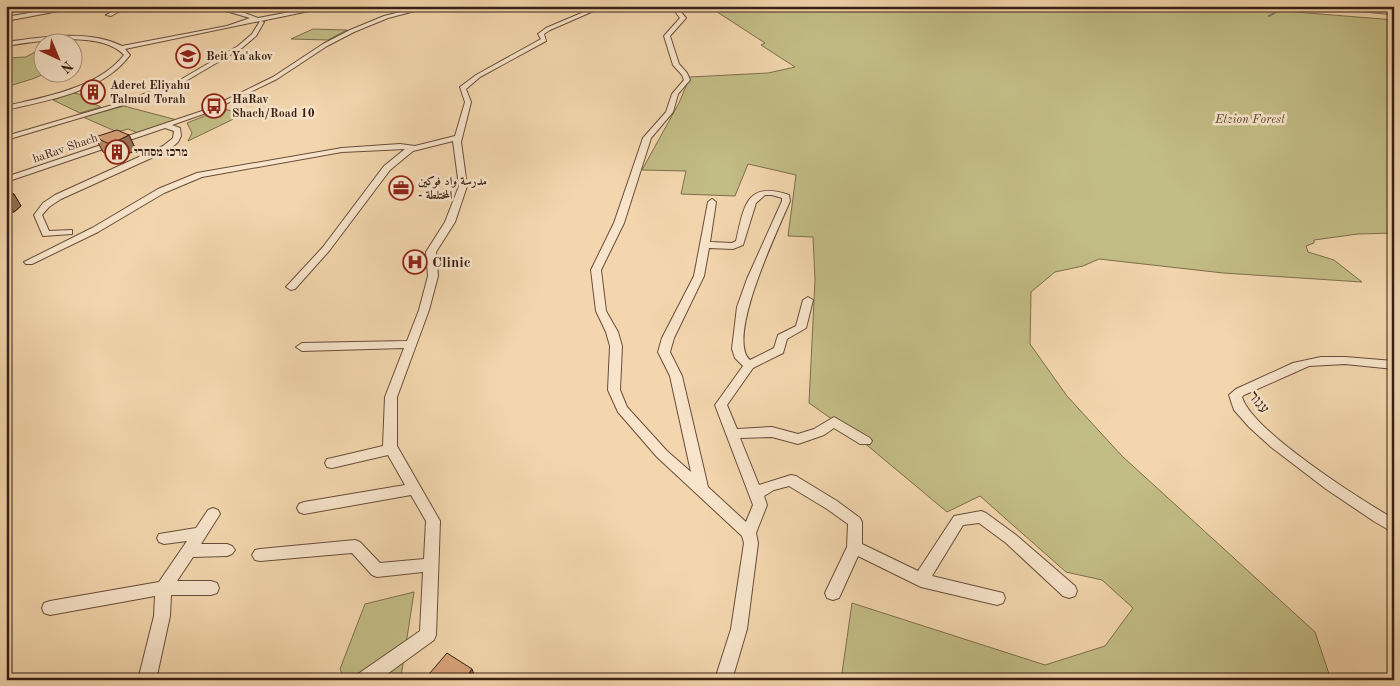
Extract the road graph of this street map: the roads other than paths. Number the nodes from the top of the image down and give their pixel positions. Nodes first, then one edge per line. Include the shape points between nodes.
1 (83, 6) edge
2 (127, 6) edge
3 (211, 6) edge
4 (331, 6) edge
5 (432, 6) edge
6 (603, 6) edge
7 (673, 6) edge
8 (109, 15) dead end
9 (6, 18) edge
10 (247, 21) junction
11 (261, 21) junction
12 (256, 30) junction
13 (6, 44) edge
14 (123, 48) junction
15 (6, 108) edge
16 (167, 126) junction
17 (6, 138) edge
18 (458, 138) junction
19 (416, 148) junction
20 (6, 180) edge
21 (712, 202) dead end
22 (69, 232) dead end
23 (704, 245) junction
24 (29, 262) dead end
25 (291, 287) dead end
26 (808, 300) dead end
27 (411, 344) junction
28 (302, 347) dead end
29 (748, 365) junction
30 (1394, 366) edge
31 (732, 434) junction
32 (865, 440) dead end
33 (392, 449) junction
34 (332, 463) dead end
35 (701, 488) junction
36 (415, 489) junction
37 (756, 494) junction
38 (304, 508) dead end
39 (213, 514) dead end
40 (1394, 527) edge
41 (201, 533) junction
42 (749, 533) junction
43 (164, 538) dead end
44 (854, 547) junction
45 (228, 550) dead end
46 (188, 552) junction
47 (260, 555) dead end
48 (431, 565) junction
49 (921, 580) junction
50 (164, 588) junction
51 (211, 588) dead end
52 (1069, 591) dead end
53 (833, 593) dead end
54 (997, 598) dead end
55 (50, 608) dead end
56 (722, 678) edge
57 (147, 680) edge
58 (364, 680) edge

1 - 9 street
2 - 8 street
3 - 10 street via 232,10
4 - 11 street
5 - 16 street, haRav Shach via 365,24 258,87
6 - 18 street via 548,29 541,34 544,40 462,88 468,102
7 - 35 street via 683,18 668,36 676,66 685,74 686,80 675,94 669,112 647,138 619,223 596,270 601,311 616,346 614,390 622,409 662,454
10 - 11 street
10 - 11 street
10 - 12 street
10 - 14 street
11 - 12 street
12 - 17 street via 248,41 224,57 161,90
13 - 14 street via 76,39 101,40
14 - 15 street via 128,55 103,77 63,93
16 - 20 street, haRav Shach
16 - 22 street via 178,132 170,145 58,197 38,215 46,234
18 - 19 street
18 - 27 street via 463,186 450,222 431,252 433,276
19 - 24 street via 394,146 342,150 200,175 161,191 95,230
19 - 25 street via 410,149 387,168 326,249
21 - 23 street
23 - 29 street via 734,246 740,243 755,195 766,192 786,197 742,307 738,349
23 - 35 street via 699,276 664,352 676,376
26 - 29 street via 801,328 782,337 779,350
27 - 28 street
27 - 33 street via 390,397
29 - 31 street via 721,406
30 - 40 street, עגור via 1343,360 1309,363 1240,392 1234,398 1237,406 1274,442
31 - 32 street via 772,432 798,439 819,432 834,422
31 - 37 street
33 - 34 street
33 - 36 street
35 - 42 street
36 - 38 street
36 - 48 street via 433,521
37 - 42 street via 760,505
37 - 44 street via 791,480 855,522
39 - 41 street
41 - 43 street
41 - 46 street
42 - 56 street via 751,543 739,629
44 - 49 street
44 - 53 street
45 - 46 street
46 - 50 street
47 - 48 street via 355,546 377,570
48 - 58 street via 428,635
49 - 52 street via 959,520 981,517
49 - 54 street
50 - 51 street
50 - 55 street
50 - 57 street via 162,616

